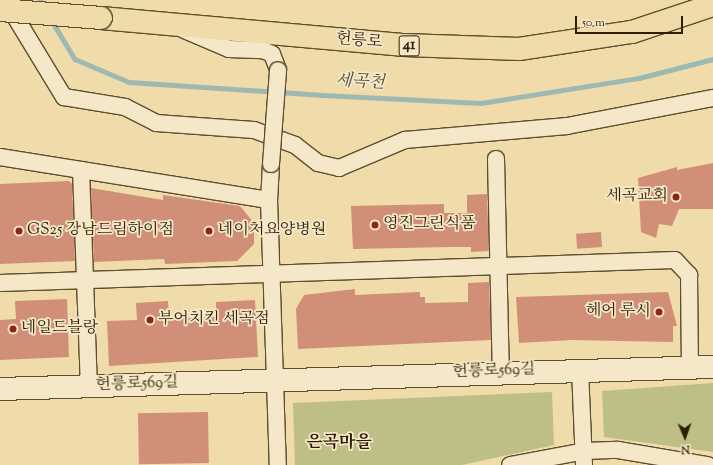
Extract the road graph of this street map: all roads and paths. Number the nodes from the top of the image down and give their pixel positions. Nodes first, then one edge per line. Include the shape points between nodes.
1 (5, 0) edge
2 (713, 6) edge
3 (0, 10) edge
4 (173, 26) junction
5 (713, 98) edge
6 (0, 157) edge
7 (496, 159) dead end
8 (81, 170) junction
9 (269, 200) junction
10 (500, 267) junction
11 (271, 274) junction
12 (85, 280) junction
13 (0, 283) edge
14 (713, 367) edge
15 (690, 368) junction
16 (580, 369) junction
17 (501, 372) junction
18 (274, 381) junction
19 (88, 387) junction
20 (0, 390) edge
21 (585, 458) edge
22 (691, 463) edge
23 (278, 465) edge
24 (510, 465) edge
25 (708, 465) edge

1 - 5 street via 64,97 125,107 156,123 254,130 295,145 318,163 339,168 405,140 567,126
2 - 4 main road, 헌릉로 / 41 via 632,32 519,49 419,46
3 - 4 main road, 헌릉로 / 41, bridge
4 - 9 street, bridge via 229,49 263,50 272,54 278,70
6 - 8 street
7 - 10 street
8 - 9 street
8 - 12 street
9 - 11 street
10 - 11 street
10 - 15 street via 675,260 689,275
10 - 17 street
11 - 12 street
11 - 18 street
12 - 13 street
12 - 19 street
14 - 15 street, 헌릉로569길
15 - 16 street, 헌릉로569길
16 - 17 street, 헌릉로569길
16 - 21 street
17 - 18 street, 헌릉로569길
18 - 19 street, 헌릉로569길
18 - 23 street
19 - 20 street, 헌릉로569길
21 - 22 street via 618,450
21 - 24 street
22 - 25 street

